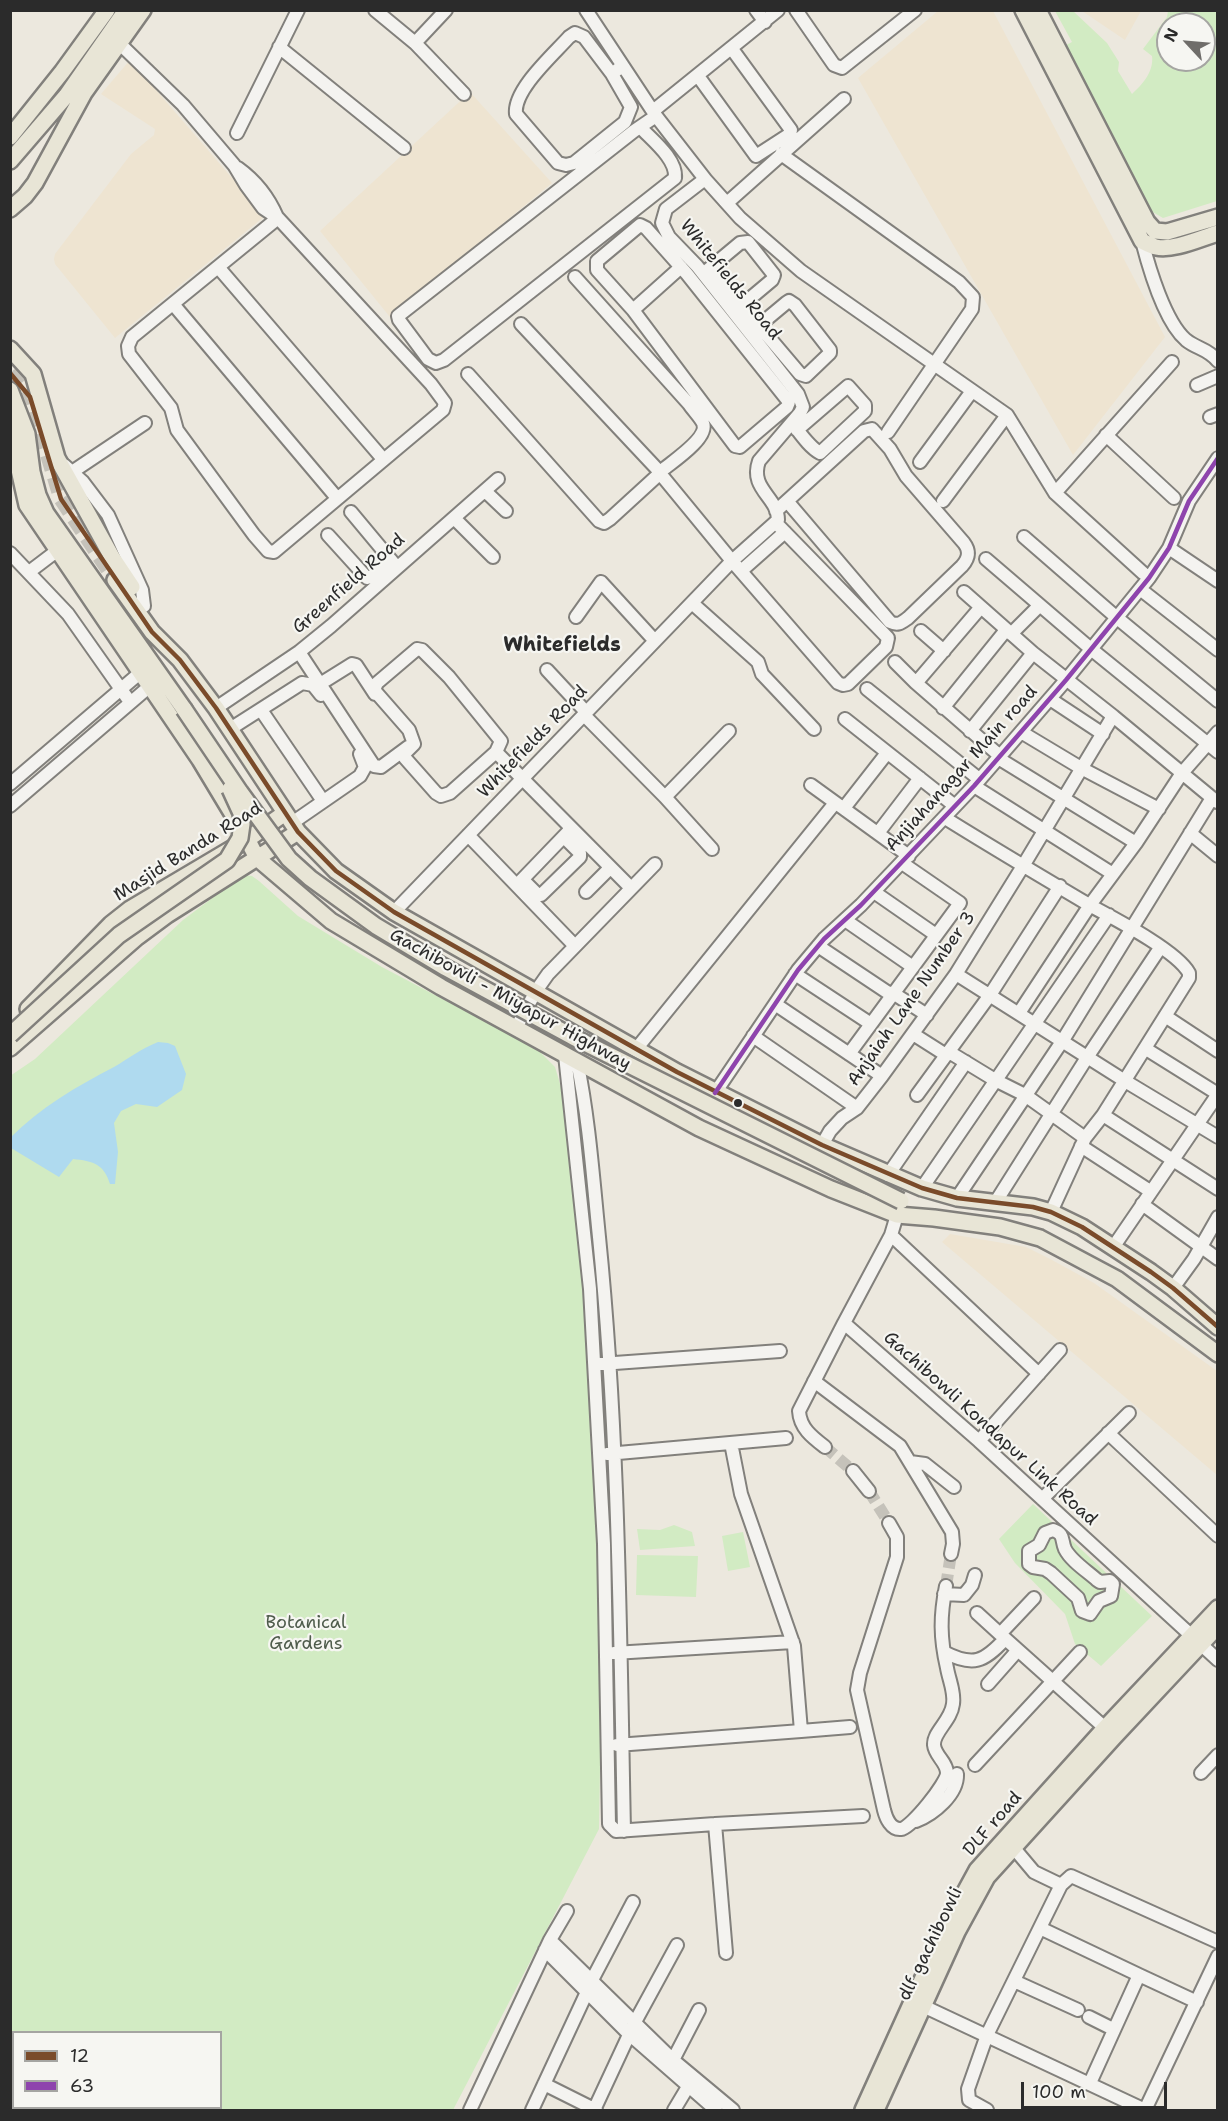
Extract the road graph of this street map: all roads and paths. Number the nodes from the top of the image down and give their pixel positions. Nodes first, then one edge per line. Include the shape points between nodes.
1 (107, 10) edge
2 (126, 10) edge
3 (143, 10) edge
4 (298, 10) edge
5 (375, 10) edge
6 (446, 10) edge
7 (586, 10) edge
8 (756, 10) edge
9 (778, 10) edge
10 (796, 10) edge
11 (915, 10) edge
12 (1023, 10) edge
13 (1038, 10) edge
14 (765, 22) junction
15 (415, 43) junction
16 (120, 44) junction
17 (279, 47) junction
18 (732, 49) junction
19 (617, 70) junction
20 (698, 76) junction
21 (464, 94) dead end
22 (844, 99) dead end
23 (1078, 102) junction
24 (655, 114) junction
25 (640, 127) junction
26 (237, 133) dead end
27 (10, 138) edge
28 (404, 148) dead end
29 (782, 154) junction
30 (10, 161) edge
31 (705, 179) junction
32 (727, 203) junction
33 (10, 208) edge
34 (1218, 217) edge
35 (278, 218) junction
36 (1218, 233) edge
37 (1142, 241) junction
38 (682, 264) junction
39 (218, 267) junction
40 (703, 269) junction
41 (575, 277) dead end
42 (173, 303) junction
43 (741, 306) junction
44 (633, 310) junction
45 (521, 324) dead end
46 (754, 330) junction
47 (10, 350) edge
48 (1218, 361) edge
49 (1172, 362) dead end
50 (936, 365) junction
51 (468, 374) dead end
52 (1218, 376) edge
53 (1197, 385) dead end
54 (10, 390) edge
55 (972, 391) junction
56 (1007, 415) junction
57 (10, 418) edge
58 (145, 423) dead end
59 (794, 427) junction
60 (888, 432) dead end
61 (1106, 435) junction
62 (57, 458) junction
63 (1218, 458) edge
64 (383, 459) junction
65 (920, 462) dead end
66 (72, 472) junction
67 (661, 473) junction
68 (498, 479) dead end
69 (485, 491) junction
70 (1055, 493) junction
71 (337, 498) junction
72 (1174, 498) dead end
73 (943, 501) dead end
74 (789, 504) junction
75 (506, 510) dead end
76 (351, 513) dead end
77 (454, 518) junction
78 (779, 521) junction
79 (328, 535) dead end
80 (1024, 537) dead end
81 (1169, 548) junction
82 (58, 550) junction
83 (10, 553) edge
84 (493, 557) dead end
85 (986, 559) dead end
86 (732, 561) junction
87 (391, 565) junction
88 (741, 571) junction
89 (29, 572) junction
90 (1143, 573) dead end
91 (115, 580) tunnel mouth
92 (1218, 581) edge
93 (1140, 588) junction
94 (964, 592) dead end
95 (692, 603) junction
96 (144, 606) junction
97 (1039, 606) junction
98 (981, 607) junction
99 (576, 617) dead end
100 (1116, 617) junction
101 (921, 631) dead end
102 (152, 632) junction
103 (1008, 632) junction
104 (655, 641) junction
105 (1091, 649) junction
106 (1218, 650) edge
107 (944, 651) junction
108 (299, 652) junction
109 (1033, 653) junction
110 (895, 662) dead end
111 (547, 670) dead end
112 (141, 672) junction
113 (1066, 680) junction
114 (916, 683) junction
115 (320, 684) junction
116 (150, 686) junction
117 (120, 688) junction
118 (867, 689) dead end
119 (1050, 699) junction
120 (1218, 701) edge
121 (130, 702) junction
122 (216, 708) junction
123 (943, 708) junction
124 (184, 709) junction
125 (261, 710) junction
126 (585, 714) junction
127 (1113, 716) junction
128 (845, 719) dead end
129 (230, 729) junction
130 (814, 729) dead end
131 (729, 731) dead end
132 (970, 731) junction
133 (1021, 732) junction
134 (1218, 732) edge
135 (1103, 734) junction
136 (1213, 748) edge
137 (496, 752) junction
138 (887, 753) junction
139 (999, 757) junction
140 (1081, 768) junction
141 (1182, 773) junction
142 (920, 778) junction
143 (522, 779) junction
144 (976, 783) junction
145 (10, 784) edge
146 (811, 785) dead end
147 (665, 797) junction
148 (1064, 798) junction
149 (1215, 800) edge
150 (323, 801) junction
151 (10, 806) edge
152 (840, 806) junction
153 (955, 806) junction
154 (1158, 809) junction
155 (945, 818) junction
156 (292, 823) junction
157 (1045, 831) junction
158 (1190, 832) junction
159 (568, 833) junction
160 (878, 833) junction
161 (468, 835) junction
162 (248, 839) junction
163 (1136, 843) junction
164 (712, 849) dead end
165 (589, 851) junction
166 (1218, 856) edge
167 (257, 858) junction
168 (906, 859) junction
169 (655, 864) dead end
170 (1023, 866) junction
171 (606, 869) junction
172 (1113, 874) junction
173 (519, 882) junction
174 (1060, 886) junction
175 (631, 888) junction
176 (586, 892) dead end
177 (874, 892) junction
178 (536, 904) junction
179 (1090, 905) junction
180 (394, 912) junction
181 (1109, 915) junction
182 (846, 920) junction
183 (1131, 928) junction
184 (936, 936) junction
185 (575, 946) junction
186 (818, 946) junction
187 (1160, 948) junction
188 (913, 968) junction
189 (795, 974) junction
190 (956, 974) junction
191 (536, 991) junction
192 (893, 994) junction
193 (990, 995) junction
194 (775, 1004) junction
195 (1019, 1013) junction
196 (927, 1015) junction
197 (1165, 1016) junction
198 (871, 1024) junction
199 (1037, 1024) junction
200 (10, 1025) edge
201 (516, 1028) junction
202 (913, 1034) junction
203 (10, 1035) edge
204 (753, 1036) junction
205 (1063, 1040) junction
206 (10, 1048) edge
207 (637, 1048) junction
208 (1146, 1049) junction
209 (1218, 1051) edge
210 (947, 1053) junction
211 (849, 1054) junction
212 (1088, 1056) junction
213 (571, 1058) junction
214 (966, 1062) junction
215 (882, 1076) junction
216 (995, 1080) junction
217 (1125, 1081) junction
218 (715, 1092) junction
219 (1218, 1094) edge
220 (917, 1095) dead end
221 (1025, 1095) junction
222 (857, 1108) junction
223 (1051, 1114) junction
224 (1104, 1115) junction
225 (1198, 1125) junction
226 (1218, 1137) edge
227 (1083, 1142) junction
228 (822, 1145) junction
229 (1173, 1159) junction
230 (888, 1175) junction
231 (922, 1188) junction
232 (1218, 1189) edge
233 (1150, 1191) junction
234 (957, 1198) junction
235 (995, 1203) junction
236 (1142, 1204) junction
237 (899, 1208) junction
238 (1051, 1212) junction
239 (1218, 1217) edge
240 (891, 1235) junction
241 (1114, 1246) junction
242 (1200, 1246) junction
243 (1130, 1256) junction
244 (1218, 1259) edge
245 (1151, 1272) junction
246 (1117, 1279) junction
247 (1173, 1288) junction
248 (1139, 1294) junction
249 (1216, 1321) edge
250 (844, 1323) junction
251 (1060, 1350) dead end
252 (780, 1351) dead end
253 (1218, 1354) edge
254 (610, 1363) junction
255 (595, 1364) junction
256 (1039, 1374) junction
257 (814, 1381) junction
258 (1129, 1413) dead end
259 (1108, 1433) junction
260 (786, 1438) dead end
261 (979, 1441) junction
262 (731, 1443) junction
263 (825, 1447) tunnel mouth
264 (614, 1454) junction
265 (600, 1455) junction
266 (910, 1462) junction
267 (853, 1471) tunnel mouth
268 (954, 1487) dead end
269 (869, 1491) tunnel mouth
270 (1042, 1499) junction
271 (889, 1523) tunnel mouth
272 (1218, 1536) edge
273 (1089, 1542) junction
274 (951, 1554) tunnel mouth
275 (1072, 1557) junction
276 (975, 1575) dead end
277 (1034, 1598) dead end
278 (1218, 1608) edge
279 (978, 1613) dead end
280 (1218, 1626) edge
281 (1003, 1636) junction
282 (1196, 1641) junction
283 (793, 1642) junction
284 (1018, 1650) junction
285 (621, 1652) junction
286 (944, 1652) junction
287 (1080, 1652) dead end
288 (606, 1653) junction
289 (1218, 1660) edge
290 (1053, 1681) junction
291 (988, 1684) dead end
292 (850, 1727) dead end
293 (1105, 1728) junction
294 (801, 1731) junction
295 (607, 1745) junction
296 (622, 1745) junction
297 (1216, 1760) edge
298 (975, 1765) dead end
299 (1201, 1773) dead end
300 (957, 1774) dead end
301 (863, 1816) dead end
302 (715, 1824) junction
303 (910, 1824) junction
304 (624, 1831) junction
305 (1013, 1847) junction
306 (1061, 1885) junction
307 (633, 1902) dead end
308 (567, 1911) dead end
309 (1040, 1928) junction
310 (1218, 1942) edge
311 (548, 1945) junction
312 (677, 1946) dead end
313 (726, 1953) dead end
314 (1218, 1956) edge
315 (1139, 1976) junction
316 (1014, 1981) junction
317 (589, 1986) junction
318 (1197, 2002) junction
319 (923, 2006) junction
320 (699, 2010) dead end
321 (1078, 2010) dead end
322 (1089, 2017) dead end
323 (632, 2028) junction
324 (1113, 2029) junction
325 (987, 2035) junction
326 (673, 2060) junction
327 (1090, 2083) junction
328 (544, 2084) junction
329 (689, 2085) junction
330 (470, 2110) edge
331 (532, 2110) edge
332 (595, 2110) edge
333 (674, 2110) edge
334 (716, 2110) edge
335 (733, 2110) edge
336 (863, 2110) edge
337 (876, 2110) edge
338 (987, 2110) edge
339 (1145, 2110) edge

1 - 27 main road
2 - 30 main road via 66,96
3 - 16 main road
4 - 17 street
5 - 15 street
6 - 15 street
7 - 19 street
8 - 14 street
9 - 14 street
10 - 11 street via 834,65 842,68
12 - 23 main road
13 - 23 main road
14 - 18 street
15 - 21 street
16 - 33 main road via 84,93 34,183
16 - 35 street via 183,105 234,165 263,208
17 - 26 street
17 - 28 street
18 - 20 street
18 - 20 street via 791,130 790,134 756,156
19 - 19 street via 575,33 520,93 516,114 558,162 574,163 625,122 631,107
19 - 24 street
20 - 24 street
22 - 29 street
23 - 34 main road via 1155,231 1167,232
23 - 37 main road
24 - 25 street
24 - 31 street
25 - 25 street via 398,315 428,358 436,363 444,360 675,178 670,160
29 - 32 street
29 - 50 street via 959,282 973,297 972,309
31 - 32 street
31 - 38 street, Whitefields Road via 664,214 662,223
32 - 50 street via 801,272
35 - 39 street
35 - 64 street via 445,404 443,410
36 - 37 main road via 1167,247
37 - 48 street via 1160,298 1180,333
38 - 40 street, Whitefields Road
38 - 40 street
38 - 44 street
38 - 44 street via 640,225 597,261 597,270
38 - 44 street via 789,402 787,407 740,447 735,446
39 - 42 street
39 - 64 street
40 - 43 street
40 - 43 street via 742,242 750,245 774,275
40 - 46 street, Whitefields Road
41 - 67 street via 703,423 700,439
42 - 71 street
42 - 71 street via 132,337 129,354 171,408 177,430 254,535 268,551 274,552
43 - 46 street
45 - 67 street
46 - 46 street via 803,376 830,353 789,301
46 - 59 street, Whitefields Road via 802,401
47 - 62 main road via 33,374
49 - 61 street
50 - 55 street
50 - 60 street
51 - 67 street via 598,521 610,519
52 - 53 street
54 - 124 main road via 27,434 32,472 46,513
55 - 56 street
55 - 65 street
56 - 70 street
56 - 73 street
57 - 82 main road, Gachibowli - Miyapur Highway via 27,505
58 - 66 street
59 - 59 street via 848,386 866,405 865,411 821,452
59 - 78 street, Whitefields Road via 759,461 756,471
61 - 70 street
61 - 72 street
62 - 66 street
62 - 96 main road
63 - 81 street, Anjiahanagar Main road via 1189,501
64 - 71 street
66 - 96 street via 108,515 142,590
67 - 86 street
68 - 69 street, Greenfield Road
69 - 75 street
69 - 77 street, Greenfield Road
70 - 90 street
74 - 74 street via 864,431 872,429 906,476 964,543 968,556 908,618 896,624 890,622
74 - 78 street
76 - 87 street
77 - 84 street
77 - 87 street, Greenfield Road
78 - 86 street, Whitefields Road
78 - 88 street
78 - 88 street, Whitefields Road via 888,638 886,647 843,686
79 - 87 street via 366,577
80 - 100 street
81 - 92 street
81 - 93 street, Anjiahanagar Main road
82 - 89 street
82 - 112 main road, Gachibowli - Miyapur Highway
83 - 89 street
85 - 97 street
86 - 88 street
86 - 95 street, Whitefields Road
87 - 108 street, Greenfield Road via 338,620
89 - 117 street via 68,614
91 - 102 main road, Gachibowli - Miyapur Highway
93 - 100 street, Anjiahanagar Main road
93 - 106 street
94 - 98 street
95 - 104 street, Whitefields Road
95 - 130 street via 758,662 762,674
96 - 102 main road via 154,621
97 - 103 street
97 - 105 street
98 - 103 street
98 - 107 street
99 - 104 street via 601,582
100 - 105 street, Anjiahanagar Main road
100 - 120 street
101 - 107 street
102 - 122 main road, Gachibowli - Miyapur Highway via 180,660
103 - 109 street
103 - 123 street
104 - 126 street, Whitefields Road
105 - 113 street, Anjiahanagar Main road
105 - 136 street
107 - 114 street
108 - 115 street
108 - 122 street, Greenfield Road
109 - 113 street
109 - 132 street
110 - 114 street
111 - 126 street
112 - 116 main road, Gachibowli - Miyapur Highway
112 - 117 street
113 - 119 street, Anjiahanagar Main road
113 - 127 street
114 - 123 street
115 - 115 street via 374,766 381,767 408,748 354,664
116 - 121 street
116 - 162 main road, Gachibowli - Miyapur Highway
117 - 121 street
117 - 145 street
118 - 144 street
119 - 133 street, Anjiahanagar Main road
119 - 135 street
121 - 151 street
122 - 129 main road, Gachibowli - Miyapur Highway
123 - 132 street
124 - 203 main road, bridge via 241,813 243,824 235,850 212,872 119,934
124 - 237 main road, bridge via 289,859 376,926 573,1037
125 - 129 street
125 - 150 street
125 - 150 street via 302,683 313,684 317,689 365,767 360,776
126 - 143 street, Whitefields Road
126 - 147 street
127 - 135 street, Anjaiah Lane Number 3
127 - 141 street
128 - 138 street
129 - 156 main road, Gachibowli - Miyapur Highway
131 - 147 street
132 - 139 street
133 - 139 street, Anjiahanagar Main road
133 - 140 street
134 - 136 street
135 - 140 street, Anjaiah Lane Number 3
136 - 141 street
137 - 137 street via 500,738 422,650 417,649 375,687 411,734 414,744 404,754 405,758 441,796 450,793
137 - 143 street
138 - 142 street
138 - 152 street
139 - 144 street, Anjiahanagar Main road
139 - 148 street
140 - 148 street, Anjaiah Lane Number 3
140 - 154 street
141 - 149 street
141 - 154 street
142 - 153 street
142 - 160 street
143 - 159 street
143 - 161 street, Whitefields Road
144 - 153 street, Anjiahanagar Main road
144 - 157 street
146 - 152 street
147 - 164 street
148 - 157 street, Anjaiah Lane Number 3
148 - 163 street
149 - 158 street
150 - 156 street
152 - 160 street
152 - 207 street
153 - 155 street, Anjiahanagar Main road
154 - 163 street
155 - 168 street, Anjiahanagar Main road
155 - 170 street
156 - 162 main road, Masjid Banda Road
156 - 167 main road
156 - 180 main road, Gachibowli - Miyapur Highway via 336,872
157 - 170 street, Anjaiah Lane Number 3
157 - 172 street
158 - 166 street
158 - 183 street
159 - 165 street
159 - 173 street
159 - 173 street via 579,858 541,895
160 - 168 street
161 - 173 street
161 - 180 street, Whitefields Road
162 - 167 main road, Gachibowli - Miyapur Highway
162 - 200 main road, Masjid Banda Road via 130,909
163 - 172 street
165 - 171 street
165 - 178 street
167 - 201 main road, Gachibowli - Miyapur Highway via 332,921
167 - 206 main road via 136,938
168 - 177 street, Anjiahanagar Main road
168 - 184 street via 960,903
169 - 175 street
170 - 174 street
170 - 190 street, Anjaiah Lane Number 3
171 - 175 street
171 - 176 street
172 - 179 street
173 - 178 street
174 - 179 street
174 - 193 street
175 - 185 street
177 - 182 street, Anjiahanagar Main road
177 - 184 street
178 - 185 street
179 - 181 street
179 - 195 street
180 - 191 main road, Gachibowli - Miyapur Highway
181 - 183 street
181 - 199 street
182 - 186 street, Anjiahanagar Main road
182 - 188 street
183 - 187 street
183 - 205 street
184 - 188 street
185 - 191 street
186 - 189 street, Anjiahanagar Main road
186 - 192 street
187 - 197 street via 1190,973
187 - 212 street
188 - 192 street
189 - 194 street, Anjiahanagar Main road
189 - 198 street
190 - 193 street
190 - 196 street, Anjaiah Lane Number 3
191 - 201 street
191 - 207 main road, Gachibowli - Miyapur Highway
192 - 196 street
192 - 198 street
193 - 195 street
193 - 210 street
194 - 204 street, Anjiahanagar Main road
194 - 211 street
195 - 199 street
196 - 202 street, Anjaiah Lane Number 3
197 - 208 street
197 - 209 street
198 - 211 street
199 - 205 street
199 - 216 street
201 - 213 main road, Gachibowli - Miyapur Highway
202 - 210 street
202 - 215 street, Anjaiah Lane Number 3
204 - 218 street, Anjiahanagar Main road
204 - 222 street
205 - 212 street
205 - 221 street
207 - 218 main road, Gachibowli - Miyapur Highway
208 - 217 street
208 - 219 street
210 - 214 street
210 - 220 street
211 - 215 street
212 - 217 street
212 - 223 street
213 - 237 main road, Gachibowli - Miyapur Highway via 699,1128 831,1189
213 - 254 street via 582,1084
213 - 255 street
214 - 216 street
214 - 230 street
215 - 222 street, Anjaiah Lane Number 3
216 - 221 street
216 - 231 street
217 - 224 street
217 - 225 street
218 - 228 main road, Gachibowli - Miyapur Highway
219 - 225 street
221 - 223 street
221 - 234 street
222 - 228 street, Anjaiah Lane Number 3 via 842,1118
223 - 227 street
223 - 235 street
224 - 227 street
224 - 229 street
225 - 226 street
225 - 229 street
227 - 233 street
227 - 238 street
228 - 230 main road, Gachibowli - Miyapur Highway
229 - 232 street
229 - 233 street
230 - 231 main road, Gachibowli - Miyapur Highway
231 - 234 main road, Gachibowli - Miyapur Highway
233 - 236 street
234 - 235 main road, Gachibowli - Miyapur Highway
235 - 238 main road, Gachibowli - Miyapur Highway
236 - 241 street
236 - 242 street
237 - 240 street
237 - 246 main road via 1040,1238
238 - 241 main road, Gachibowli - Miyapur Highway
239 - 242 street
240 - 250 street
240 - 256 street
241 - 243 main road, Gachibowli - Miyapur Highway
242 - 244 street
242 - 247 street
243 - 245 main road, Gachibowli - Miyapur Highway
243 - 246 main road
245 - 247 main road, Gachibowli - Miyapur Highway
245 - 248 main road
246 - 248 main road
247 - 249 main road, Gachibowli - Miyapur Highway
248 - 253 main road
250 - 257 street
250 - 261 street, Gachibowli Kondapur Link Road
251 - 256 street
252 - 254 street
254 - 255 street
254 - 264 street
255 - 265 street
256 - 261 street
257 - 263 street via 801,1403 800,1418 809,1434
257 - 266 street via 900,1446
258 - 259 street
259 - 270 street
259 - 272 street
260 - 262 street
261 - 270 street, Gachibowli Kondapur Link Road
262 - 264 street
262 - 283 street via 741,1494
264 - 265 street
264 - 285 street
265 - 288 street
266 - 268 street via 925,1464
266 - 274 street via 952,1532
267 - 269 street
270 - 273 street, Gachibowli Kondapur Link Road
271 - 303 street via 897,1537 897,1557 857,1690 886,1817 897,1829
273 - 275 street
273 - 282 street, Gachibowli Kondapur Link Road
275 - 275 street via 1097,1581 1113,1584 1111,1596 1099,1601 1090,1614 1082,1611 1078,1598 1051,1572 1032,1567 1028,1556 1045,1533 1053,1530 1061,1534
276 - 286 street via 964,1595 945,1590 940,1619
277 - 281 street
278 - 282 main road, DLF road
279 - 281 street
280 - 282 main road, dlf gachibowli
281 - 284 street
281 - 286 street via 987,1656 974,1661
282 - 289 street, Gachibowli Kondapur Link Road
282 - 293 main road, DLF road
282 - 305 main road, dlf gachibowli
283 - 285 street
283 - 294 street
284 - 290 street
284 - 291 street
285 - 288 street
285 - 296 street
286 - 303 street via 953,1704 934,1742 947,1778
287 - 290 street
288 - 295 street
290 - 293 street
290 - 298 street
292 - 294 street
293 - 336 main road, DLF road via 977,1870 946,1927
294 - 296 street
295 - 296 street
295 - 304 street via 609,1824 616,1831
296 - 304 street
297 - 299 street
300 - 303 street via 955,1787 944,1800 927,1816
301 - 302 street
302 - 304 street
302 - 313 street
305 - 306 street via 1034,1872
305 - 319 main road, dlf gachibowli via 975,1897
306 - 309 street
306 - 310 street via 1071,1876
307 - 317 street
308 - 311 street
309 - 315 street
309 - 316 street
311 - 317 street
311 - 330 street
312 - 323 street
314 - 318 street
315 - 318 street
315 - 324 street
316 - 321 street
316 - 325 street
317 - 323 street
317 - 328 street
318 - 339 street
319 - 325 street
319 - 337 main road, dlf gachibowli
320 - 326 street
322 - 324 street
323 - 326 street
323 - 329 street
323 - 332 street
324 - 327 street
325 - 327 street
325 - 338 street via 968,2089 969,2100
326 - 335 street
327 - 339 street
328 - 331 street
328 - 332 street
329 - 333 street
329 - 334 street

